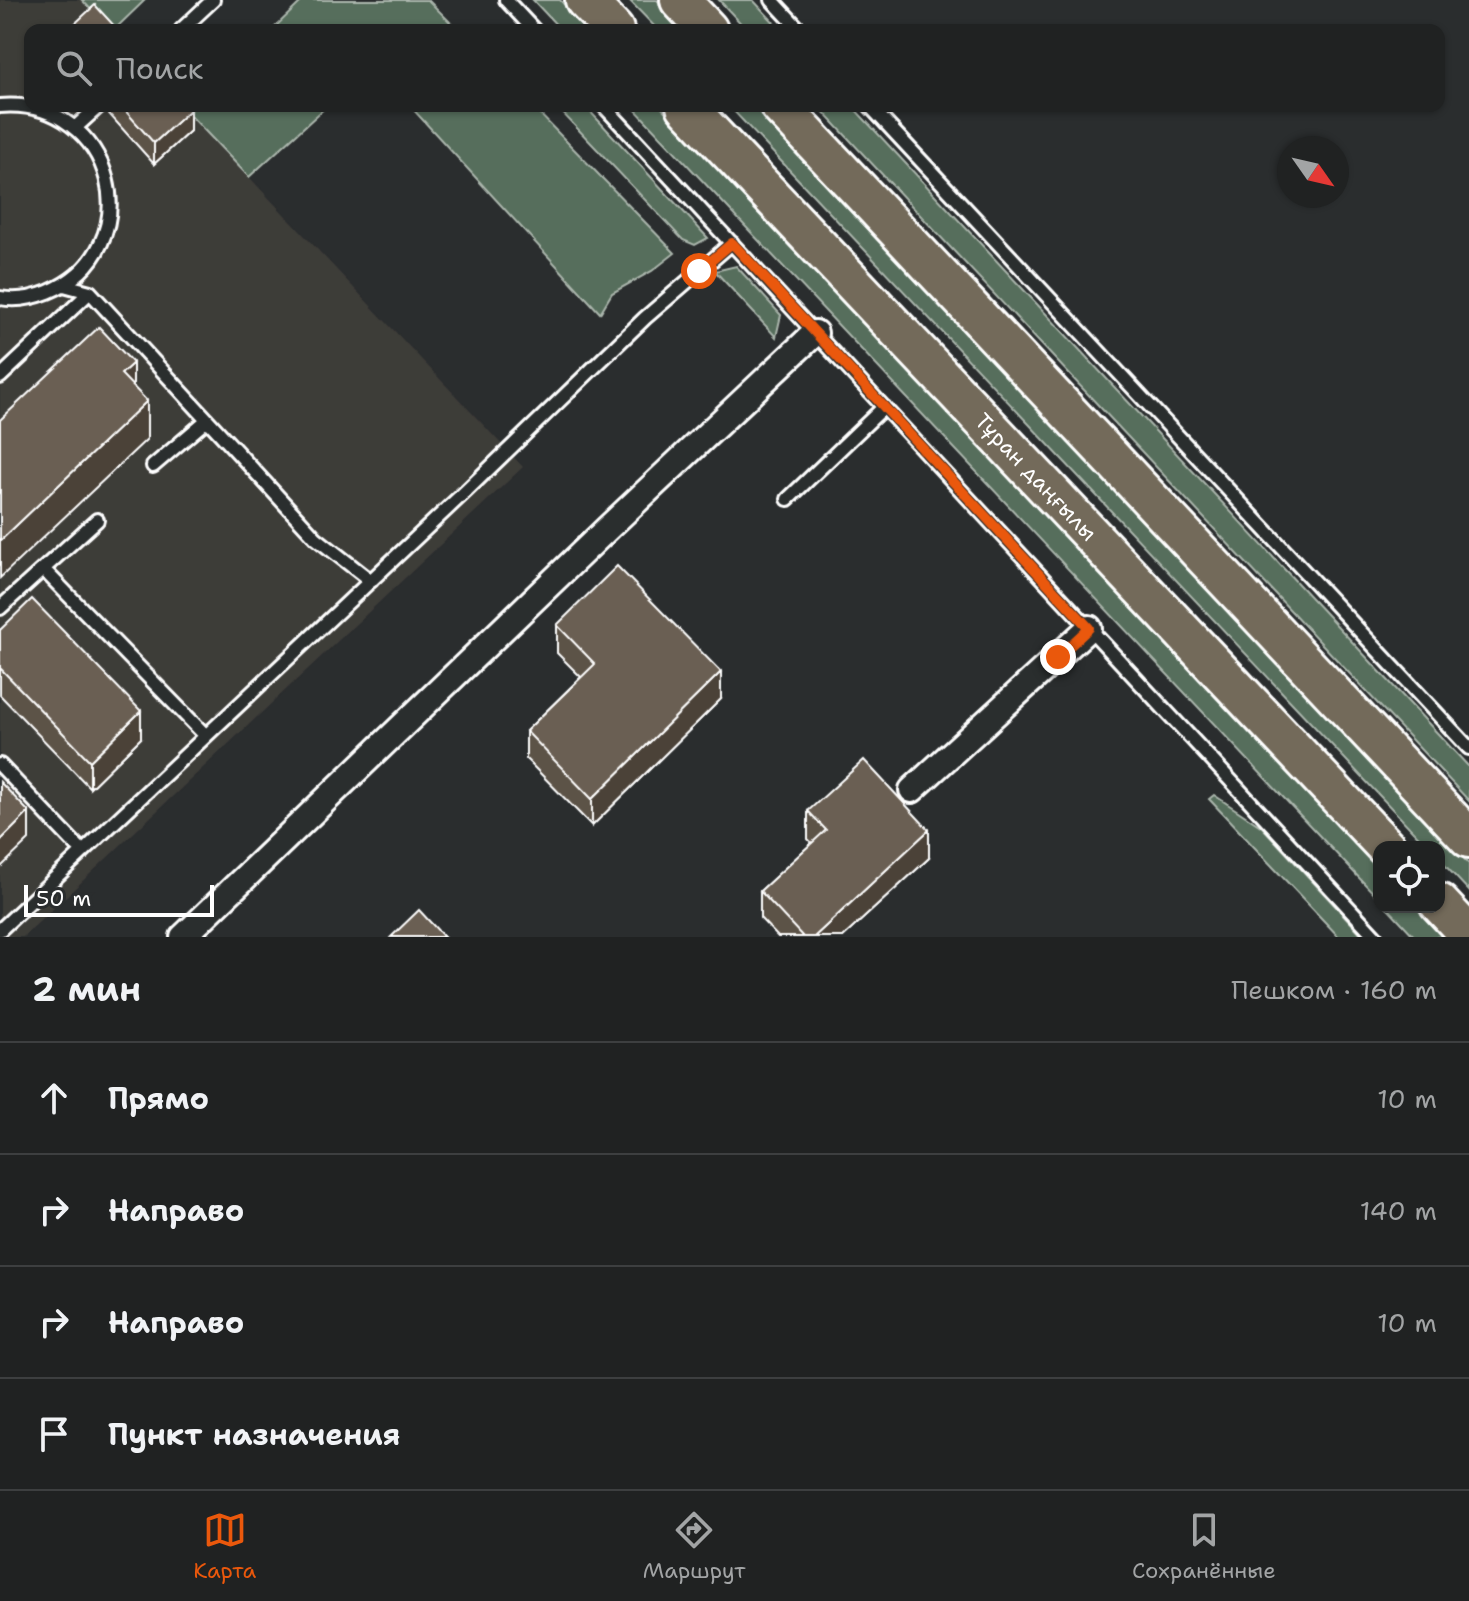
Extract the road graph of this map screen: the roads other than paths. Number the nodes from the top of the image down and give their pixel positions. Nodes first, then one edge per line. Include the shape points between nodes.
1 (213, 0) edge
2 (506, 0) edge
3 (585, 0) edge
4 (680, 0) edge
5 (772, 0) edge
6 (187, 24) edge
7 (528, 24) edge
8 (608, 24) edge
9 (702, 24) edge
10 (794, 24) edge
11 (24, 105) edge
12 (0, 106) edge
13 (52, 112) edge
14 (92, 112) edge
15 (610, 112) edge
16 (692, 112) edge
17 (786, 112) edge
18 (876, 112) edge
19 (76, 127) junction
20 (732, 243) junction
21 (64, 285) junction
22 (90, 292) junction
23 (0, 298) edge
24 (815, 333) junction
25 (0, 377) edge
26 (884, 407) junction
27 (207, 420) junction
28 (153, 466) dead end
29 (788, 499) dead end
30 (97, 520) dead end
31 (43, 569) junction
32 (371, 581) junction
33 (0, 608) edge
34 (1089, 628) junction
35 (206, 736) junction
36 (1469, 748) edge
37 (0, 765) edge
38 (912, 790) dead end
39 (1469, 838) edge
40 (1380, 841) edge
41 (83, 852) junction
42 (1445, 909) edge
43 (0, 930) edge
44 (1469, 935) edge
45 (183, 937) edge
46 (1376, 937) edge

1 - 6 lane
2 - 7 lane
3 - 8 main road
4 - 9 main road
5 - 10 lane
11 - 12 lane
13 - 19 lane
14 - 19 lane
15 - 20 lane
16 - 40 main road, Тұран даңғылы
17 - 39 main road
18 - 36 lane
19 - 21 lane via 96,151 108,179 110,209 103,239 87,265
20 - 24 lane
20 - 32 lane via 645,318
21 - 22 lane
21 - 23 lane via 35,297
22 - 25 lane
22 - 27 lane
24 - 26 lane
24 - 45 street
26 - 29 lane
26 - 34 lane
27 - 28 lane
27 - 32 lane via 316,538
30 - 31 lane
31 - 33 lane
31 - 35 lane
32 - 35 lane
34 - 38 street
34 - 46 lane
35 - 41 lane
37 - 41 lane
41 - 43 lane
42 - 44 main road

